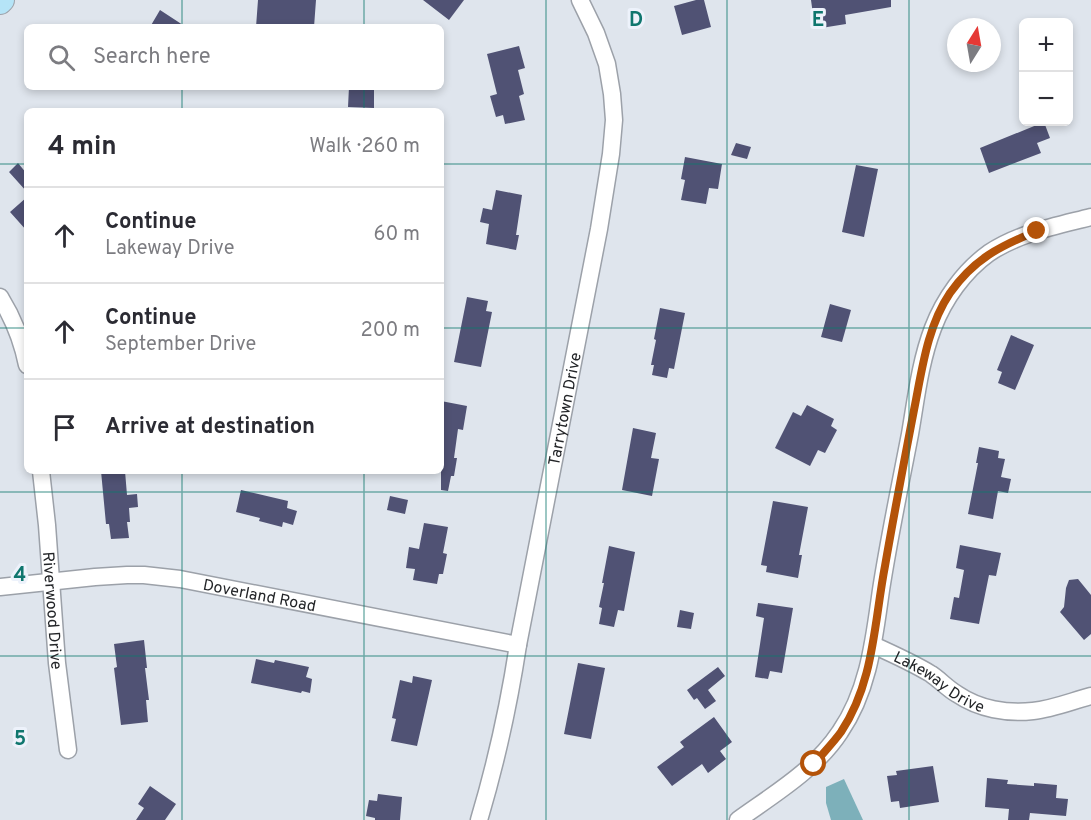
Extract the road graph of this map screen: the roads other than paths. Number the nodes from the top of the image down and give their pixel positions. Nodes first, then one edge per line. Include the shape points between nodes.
1 (580, 0) edge
2 (1091, 217) edge
3 (0, 297) edge
4 (24, 353) edge
5 (41, 474) edge
6 (52, 581) junction
7 (0, 587) edge
8 (518, 645) junction
9 (873, 645) junction
10 (1091, 696) edge
11 (68, 750) dead end
12 (479, 820) edge
13 (738, 820) edge

1 - 8 street, Tarrytown Drive via 607,64 614,120 599,229
2 - 9 street via 1006,243 966,274 942,308 923,364
3 - 4 street via 15,324
5 - 6 street, Riverwood Drive
6 - 7 street, Doverland Road
6 - 8 street, Doverland Road via 127,575 180,579
6 - 11 street, Riverwood Drive
8 - 12 street, Tarrytown Drive
9 - 10 street, Lakeway Drive via 934,676 959,696 1000,711 1035,711
9 - 13 street, Lakeway Drive via 868,671 840,733 814,764

